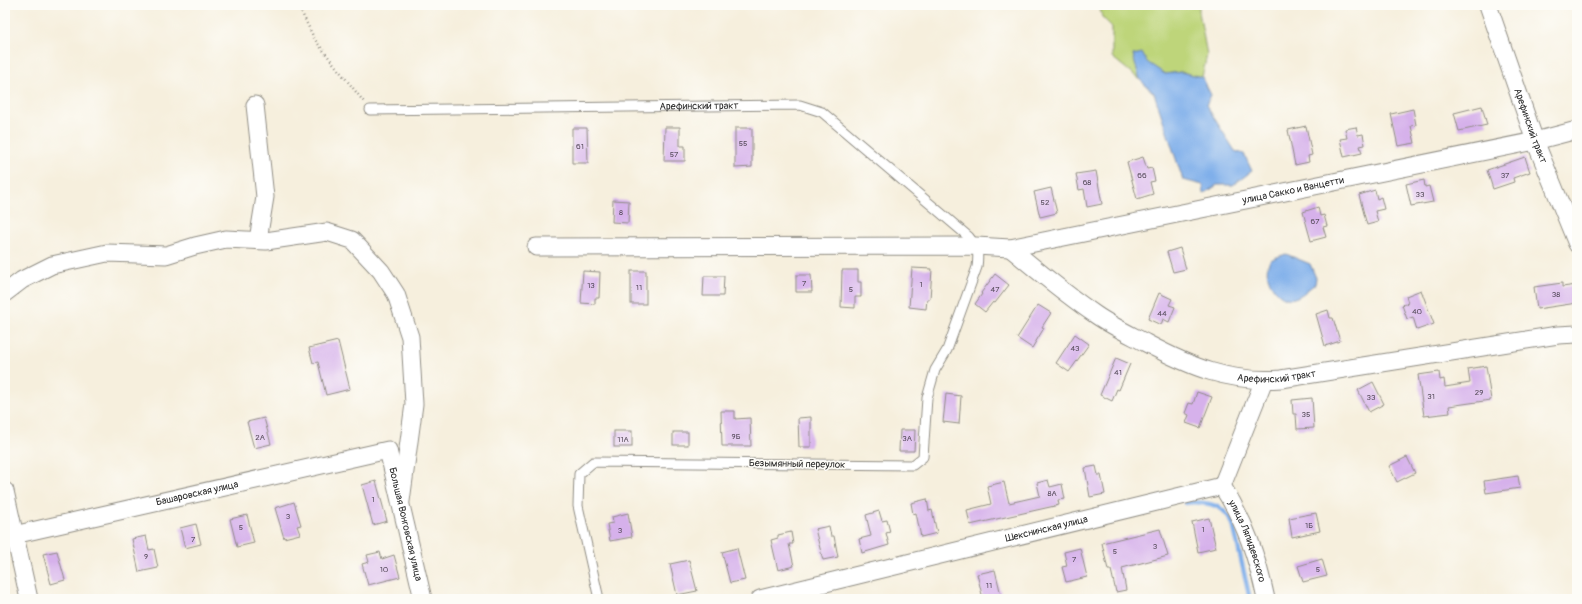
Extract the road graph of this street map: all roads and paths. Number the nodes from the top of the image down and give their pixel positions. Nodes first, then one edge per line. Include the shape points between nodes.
1 (298, 5) edge
2 (1488, 5) edge
3 (255, 105) dead end
4 (370, 110) joint
5 (1577, 130) edge
6 (1534, 141) junction
7 (258, 240) junction
8 (1577, 244) edge
9 (976, 246) junction
10 (536, 247) dead end
11 (1010, 248) junction
12 (5, 293) edge
13 (1577, 334) edge
14 (1264, 380) junction
15 (388, 450) joint
16 (1222, 486) junction
17 (5, 491) edge
18 (401, 501) junction
19 (10, 536) edge
20 (29, 599) edge
21 (424, 599) edge
22 (599, 599) edge
23 (760, 599) edge
24 (1266, 599) edge

1 - 4 path via 315,40
2 - 6 street, Арефинский тракт
3 - 7 street via 265,197
4 - 9 lane, Арефинский тракт via 800,105 822,112
5 - 6 street, улица Сакко и Ванцетти
6 - 8 street, Арефинский тракт
6 - 11 street, улица Сакко и Ванцетти
7 - 12 street via 226,239 166,255 107,253 52,265 22,280
7 - 18 street via 327,232 352,240 381,271 396,294 410,337 414,404
9 - 10 street
9 - 11 street
9 - 22 lane, Безымянный переулок via 979,256 977,267 947,350 935,370 927,398 923,457 913,465 593,462 579,474 578,506
11 - 14 street, Арефинский тракт via 1095,315 1147,344 1214,373 1235,378
13 - 14 street, Арефинский тракт
14 - 16 street
15 - 18 street, Большая Вонговская улица
15 - 19 street, Башаровская улица
16 - 23 street, Шекснинская улица
16 - 24 street, улица Ляпидевского via 1243,522
17 - 19 street
18 - 21 street, Большая Вонговская улица
19 - 20 street

